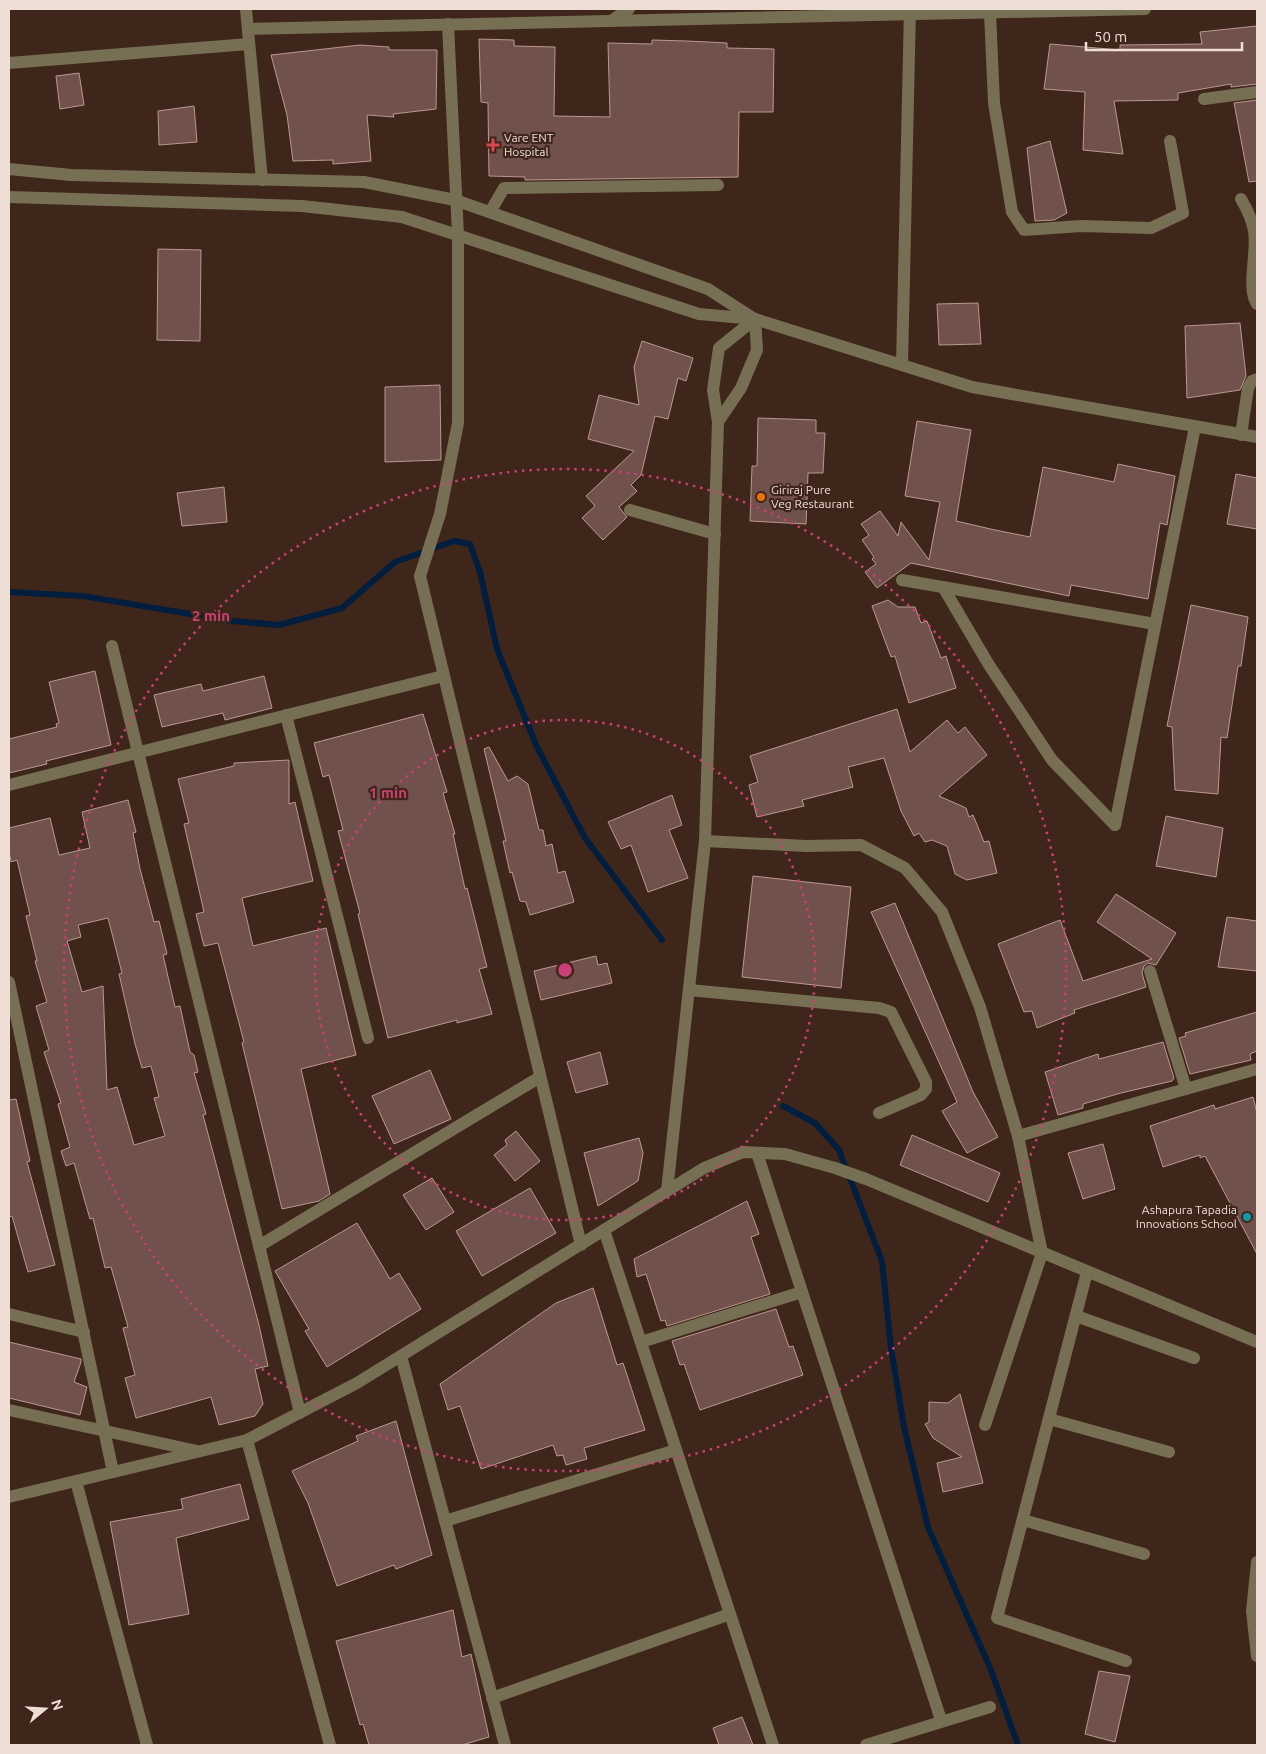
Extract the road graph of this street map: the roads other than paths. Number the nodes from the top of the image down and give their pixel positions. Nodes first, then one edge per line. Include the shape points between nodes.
1 (246, 9) edge
2 (629, 9) edge
3 (1133, 9) edge
4 (1145, 9) edge
5 (1016, 10) edge
6 (910, 11) edge
7 (990, 12) junction
8 (782, 13) edge
9 (611, 21) junction
10 (448, 24) junction
11 (248, 29) junction
12 (249, 44) junction
13 (9, 63) edge
14 (1257, 92) edge
15 (1204, 99) dead end
16 (1170, 141) dead end
17 (9, 169) edge
18 (262, 180) junction
19 (718, 184) dead end
20 (9, 197) edge
21 (455, 200) junction
22 (1241, 200) dead end
23 (490, 212) junction
24 (458, 235) junction
25 (1257, 304) edge
26 (755, 319) junction
27 (902, 366) junction
28 (1257, 379) edge
29 (718, 422) junction
30 (1196, 427) junction
31 (1241, 434) junction
32 (1257, 437) edge
33 (630, 510) dead end
34 (715, 534) junction
35 (902, 580) dead end
36 (943, 587) junction
37 (1155, 624) junction
38 (112, 646) dead end
39 (443, 676) junction
40 (286, 715) junction
41 (137, 752) junction
42 (9, 785) edge
43 (706, 841) junction
44 (1150, 972) dead end
45 (9, 982) edge
46 (689, 990) junction
47 (368, 1038) dead end
48 (1257, 1069) edge
49 (540, 1077) junction
50 (1186, 1089) junction
51 (879, 1113) dead end
52 (1018, 1136) junction
53 (757, 1153) junction
54 (667, 1191) junction
55 (604, 1230) junction
56 (581, 1245) junction
57 (259, 1246) junction
58 (1042, 1253) junction
59 (1087, 1272) junction
60 (802, 1292) junction
61 (9, 1314) edge
62 (1076, 1316) junction
63 (84, 1332) junction
64 (641, 1342) junction
65 (1257, 1342) edge
66 (401, 1356) junction
67 (1194, 1358) dead end
68 (9, 1410) edge
69 (300, 1413) junction
70 (1049, 1419) junction
71 (986, 1425) dead end
72 (105, 1431) junction
73 (248, 1440) junction
74 (676, 1450) junction
75 (200, 1452) junction
76 (1169, 1452) dead end
77 (112, 1472) junction
78 (76, 1481) junction
79 (9, 1497) edge
80 (445, 1520) junction
81 (1023, 1520) junction
82 (1144, 1554) dead end
83 (1257, 1562) edge
84 (730, 1614) junction
85 (1257, 1656) edge
86 (1126, 1661) dead end
87 (492, 1698) junction
88 (990, 1706) dead end
89 (941, 1720) junction
90 (147, 1745) edge
91 (330, 1745) edge
92 (505, 1745) edge
93 (773, 1745) edge
94 (866, 1745) edge

1 - 11 street
2 - 9 street
3 - 4 street
3 - 5 street
5 - 7 street
6 - 7 street
6 - 8 street
6 - 27 street
7 - 16 street via 994,103 1012,212 1024,230 1081,226 1151,228 1182,212
8 - 9 street
9 - 10 street
10 - 11 street
10 - 21 street
11 - 12 street
12 - 13 street
12 - 18 street
14 - 15 street
17 - 18 street
18 - 21 street via 364,182
19 - 23 street via 504,188
20 - 24 street via 302,206 402,217
21 - 23 street
21 - 24 street
22 - 25 street via 1248,210 1255,233 1253,292
23 - 26 street via 708,289
24 - 26 street via 700,314
24 - 39 street via 458,423 440,514 420,576
26 - 27 street
26 - 29 street via 757,350 741,388
26 - 29 street via 719,348 713,390
27 - 30 street via 972,386
28 - 31 street via 1248,388
29 - 34 street
30 - 31 street
30 - 37 street
31 - 32 street
33 - 34 street
34 - 43 street
35 - 36 street
36 - 37 street
36 - 37 street via 1052,760 1115,825
38 - 41 street
39 - 40 street
39 - 49 street
40 - 41 street
40 - 47 street
41 - 42 street
41 - 57 street
43 - 46 street
43 - 52 street via 860,845 905,868 942,912 980,1007
44 - 50 street
45 - 63 street
46 - 51 street via 879,1008 891,1012 926,1082 926,1089 921,1095
46 - 54 street
48 - 50 street
49 - 56 street
49 - 57 street
50 - 52 street
52 - 58 street
53 - 54 street via 744,1152 704,1168
53 - 58 street via 785,1154 836,1168
53 - 60 street
54 - 55 street
55 - 56 street
55 - 64 street
56 - 66 street
57 - 69 street
58 - 59 street
58 - 71 street
59 - 62 street
59 - 65 street
60 - 64 street
60 - 89 street
61 - 63 street
62 - 67 street
62 - 70 street
63 - 72 street
64 - 74 street
66 - 69 street
66 - 80 street
68 - 72 street
69 - 73 street
70 - 76 street
70 - 81 street
72 - 75 street
72 - 77 street
73 - 75 street
73 - 91 street
74 - 80 street
74 - 84 street
75 - 77 street
77 - 78 street
78 - 79 street
78 - 90 street
80 - 87 street
81 - 82 street
81 - 86 street via 998,1618
83 - 85 street via 1252,1611
84 - 87 street
84 - 93 street
87 - 92 street
88 - 89 street
89 - 94 street

